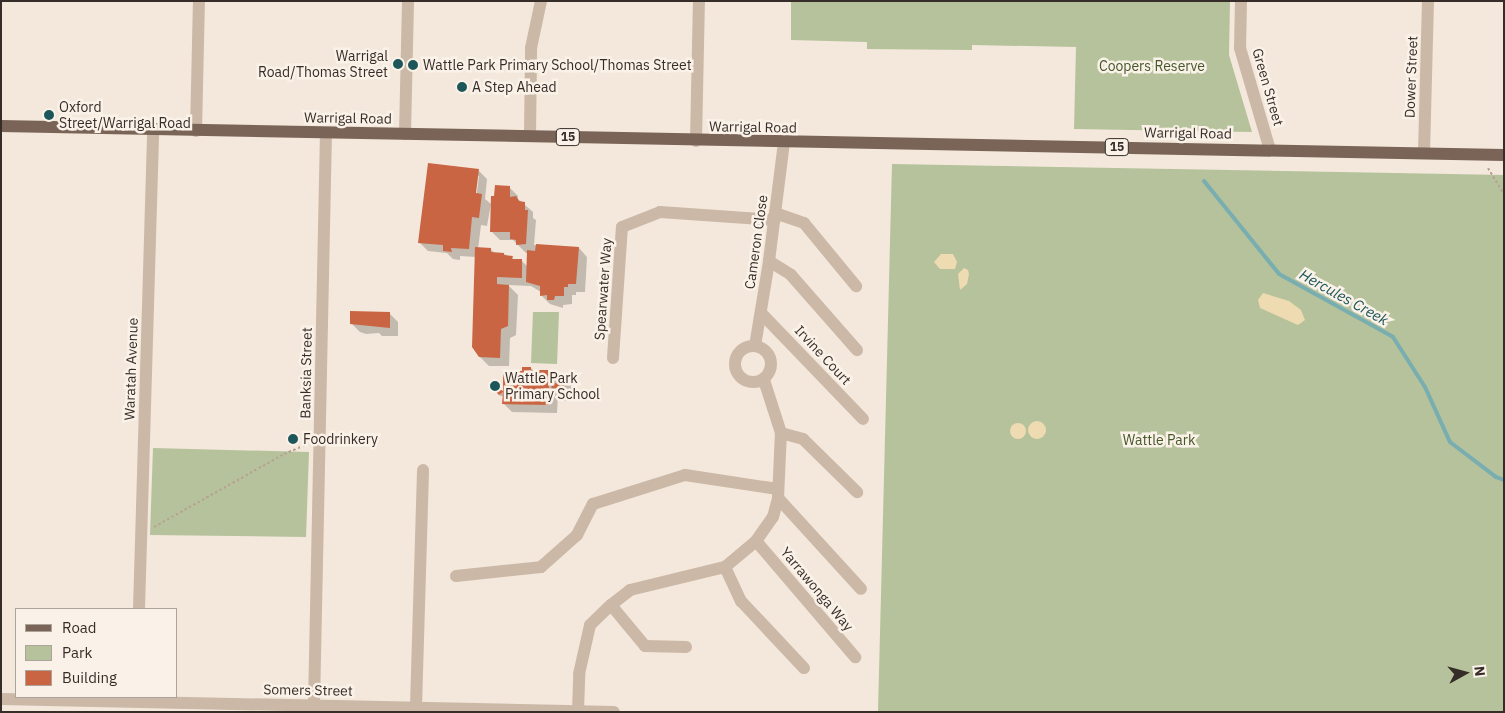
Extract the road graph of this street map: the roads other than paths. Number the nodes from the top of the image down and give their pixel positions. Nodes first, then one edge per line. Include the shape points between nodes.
1 (199, 1) edge
2 (408, 1) edge
3 (541, 1) edge
4 (699, 1) edge
5 (1242, 1) edge
6 (1428, 1) edge
7 (1, 126) edge
8 (153, 130) junction
9 (196, 131) junction
10 (326, 133) junction
11 (405, 134) junction
12 (530, 136) junction
13 (696, 141) junction
14 (784, 142) junction
15 (1270, 150) junction
16 (1424, 153) junction
17 (1504, 155) edge
18 (775, 216) junction
19 (769, 262) junction
20 (856, 286) dead end
21 (761, 313) junction
22 (755, 346) junction
23 (857, 350) dead end
24 (613, 358) dead end
25 (764, 380) junction
26 (863, 420) dead end
27 (781, 433) junction
28 (423, 470) dead end
29 (857, 492) dead end
30 (778, 493) junction
31 (756, 541) junction
32 (725, 567) junction
33 (456, 576) dead end
34 (861, 589) dead end
35 (611, 605) junction
36 (140, 608) edge
37 (686, 647) dead end
38 (855, 657) dead end
39 (804, 668) dead end
40 (1, 699) edge
41 (137, 699) edge
42 (314, 705) junction
43 (50, 706) edge
44 (416, 707) junction
45 (222, 708) edge
46 (578, 711) edge
47 (614, 712) edge

1 - 9 street
2 - 11 street
3 - 12 street via 531,48
4 - 13 street
5 - 15 street, Green Street via 1240,48
6 - 16 street, Dower Street
7 - 8 main road, Warrigal Road / 15
8 - 9 main road, Warrigal Road / 15
8 - 36 street, Waratah Avenue
9 - 10 main road, Warrigal Road / 15
10 - 11 main road, Warrigal Road / 15
10 - 42 street, Banksia Street
11 - 12 main road, Warrigal Road / 15
12 - 13 main road, Warrigal Road / 15
13 - 14 main road, Warrigal Road / 15
14 - 15 main road, Warrigal Road / 15
14 - 18 street, Cameron Close
15 - 16 main road, Warrigal Road / 15
16 - 17 main road, Warrigal Road / 15
18 - 19 street, Cameron Close
18 - 20 street via 804,223
18 - 24 street, Spearwater Way via 660,212 622,227
19 - 21 street, Cameron Close
19 - 23 street via 791,275
21 - 22 street, Cameron Close
21 - 26 street, Irvine Court
22 - 25 street via 765,350 771,360 770,371
22 - 25 street via 739,353 735,365 737,372 748,382
25 - 27 street
27 - 29 street via 802,440
27 - 30 street
28 - 44 street
30 - 31 street via 773,517
30 - 33 street via 685,475 593,504 577,535 540,567
30 - 34 street
31 - 32 street
31 - 38 street, Yarrawonga Way
32 - 35 street via 630,590
32 - 39 street via 741,601
35 - 37 street via 645,646
35 - 46 street via 590,625 579,674
40 - 43 street, Somers Street
41 - 43 street, Somers Street
41 - 45 street, Somers Street
42 - 44 street, Somers Street
42 - 45 street, Somers Street
44 - 46 street, Somers Street
46 - 47 street, Somers Street

